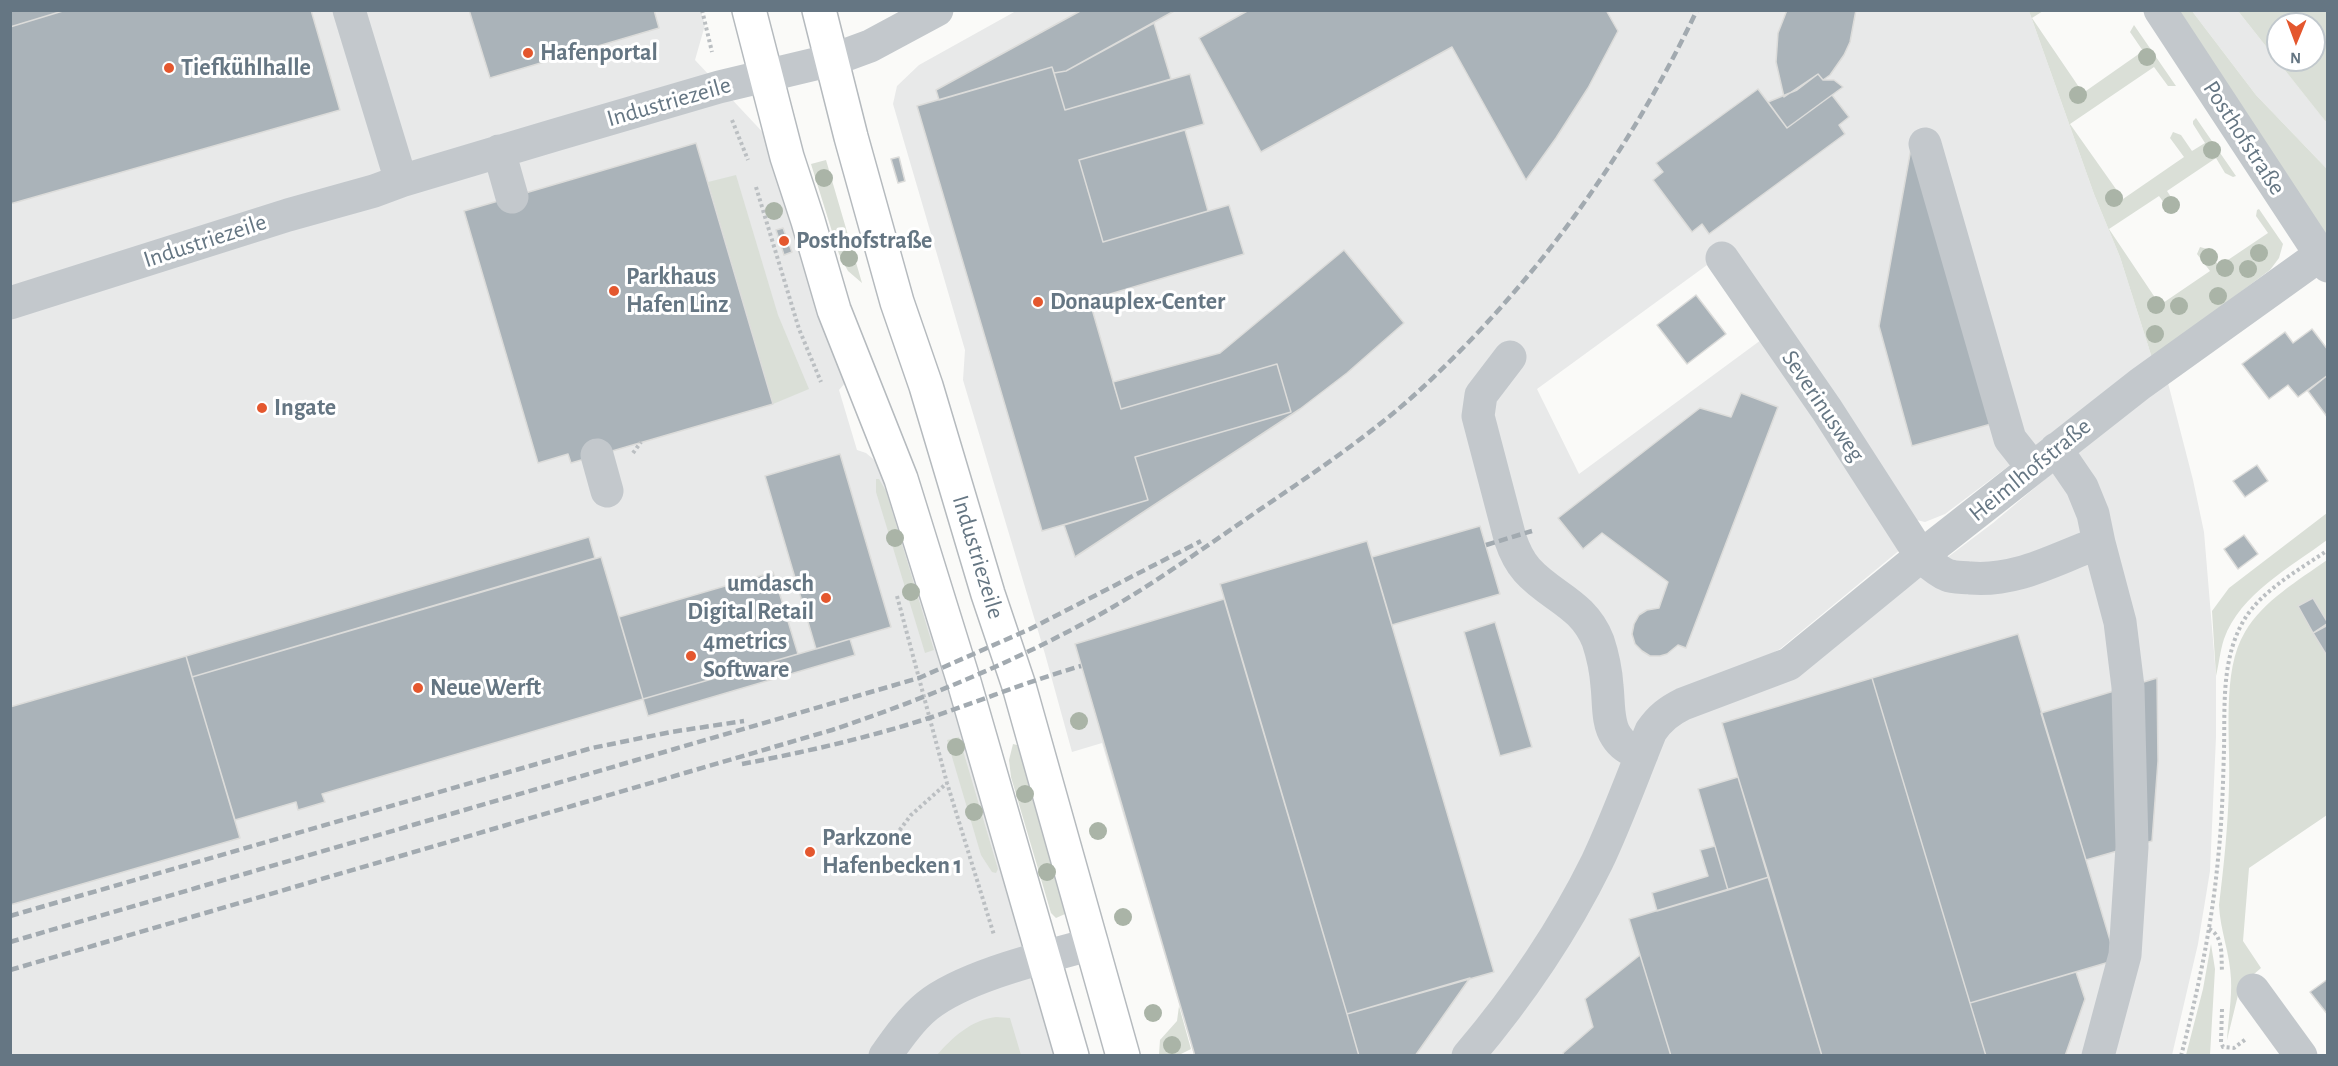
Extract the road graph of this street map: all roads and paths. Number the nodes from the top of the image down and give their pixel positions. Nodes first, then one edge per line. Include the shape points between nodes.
1 (349, 10) edge
2 (750, 10) edge
3 (819, 10) edge
4 (937, 10) edge
5 (2160, 10) edge
6 (832, 60) junction
7 (765, 75) junction
8 (1925, 144) dead end
9 (499, 151) junction
10 (401, 181) junction
11 (512, 197) dead end
12 (1722, 258) dead end
13 (2324, 261) edge
14 (10, 303) edge
15 (1510, 357) dead end
16 (597, 455) dead end
17 (2044, 459) junction
18 (608, 491) dead end
19 (2099, 543) junction
20 (2328, 550) edge
21 (1921, 556) junction
22 (894, 588) dead end
23 (1642, 754) junction
24 (947, 783) junction
25 (896, 835) dead end
26 (1092, 944) junction
27 (1043, 958) junction
28 (1004, 971) junction
29 (2253, 990) dead end
30 (896, 1050) edge
31 (1072, 1056) edge
32 (1123, 1056) edge
33 (1468, 1056) edge
34 (2098, 1056) edge
35 (2181, 1056) edge
36 (2301, 1056) edge

1 - 10 street
2 - 7 main road, Industriezeile
3 - 6 main road, Industriezeile
4 - 6 street, Industriezeile via 870,46
5 - 13 street, Posthofstraße
6 - 7 street, Industriezeile
6 - 26 main road, Industriezeile via 897,302 1019,686
7 - 9 street, Industriezeile
7 - 27 main road, Industriezeile via 834,310 902,479
8 - 17 street via 2010,439
9 - 10 street, Industriezeile
9 - 11 street
10 - 14 street, Industriezeile
12 - 21 street, Severinusweg
13 - 17 street, Heimlhofstraße via 2140,384
15 - 23 street via 1481,395 1478,416 1510,538 1527,571 1579,611 1590,626 1604,662 1614,734 1622,745
16 - 18 street
17 - 19 street via 2082,487
17 - 21 street, Heimlhofstraße
19 - 21 street via 2034,570 1989,580 1949,576
19 - 34 street via 2120,622 2128,687 2132,847 2125,955
20 - 35 path via 2262,599 2244,620 2231,652 2225,678 2223,785 2214,899
21 - 23 street, Heimlhofstraße via 1789,664 1668,712 1651,731
22 - 24 path
23 - 33 street, Heimlhofstraße via 1578,898 1516,994
24 - 25 path via 911,815
24 - 28 path
26 - 27 street
26 - 32 main road, Industriezeile
27 - 28 street
27 - 31 main road, Industriezeile
28 - 30 street via 967,983 927,1006
29 - 36 street

